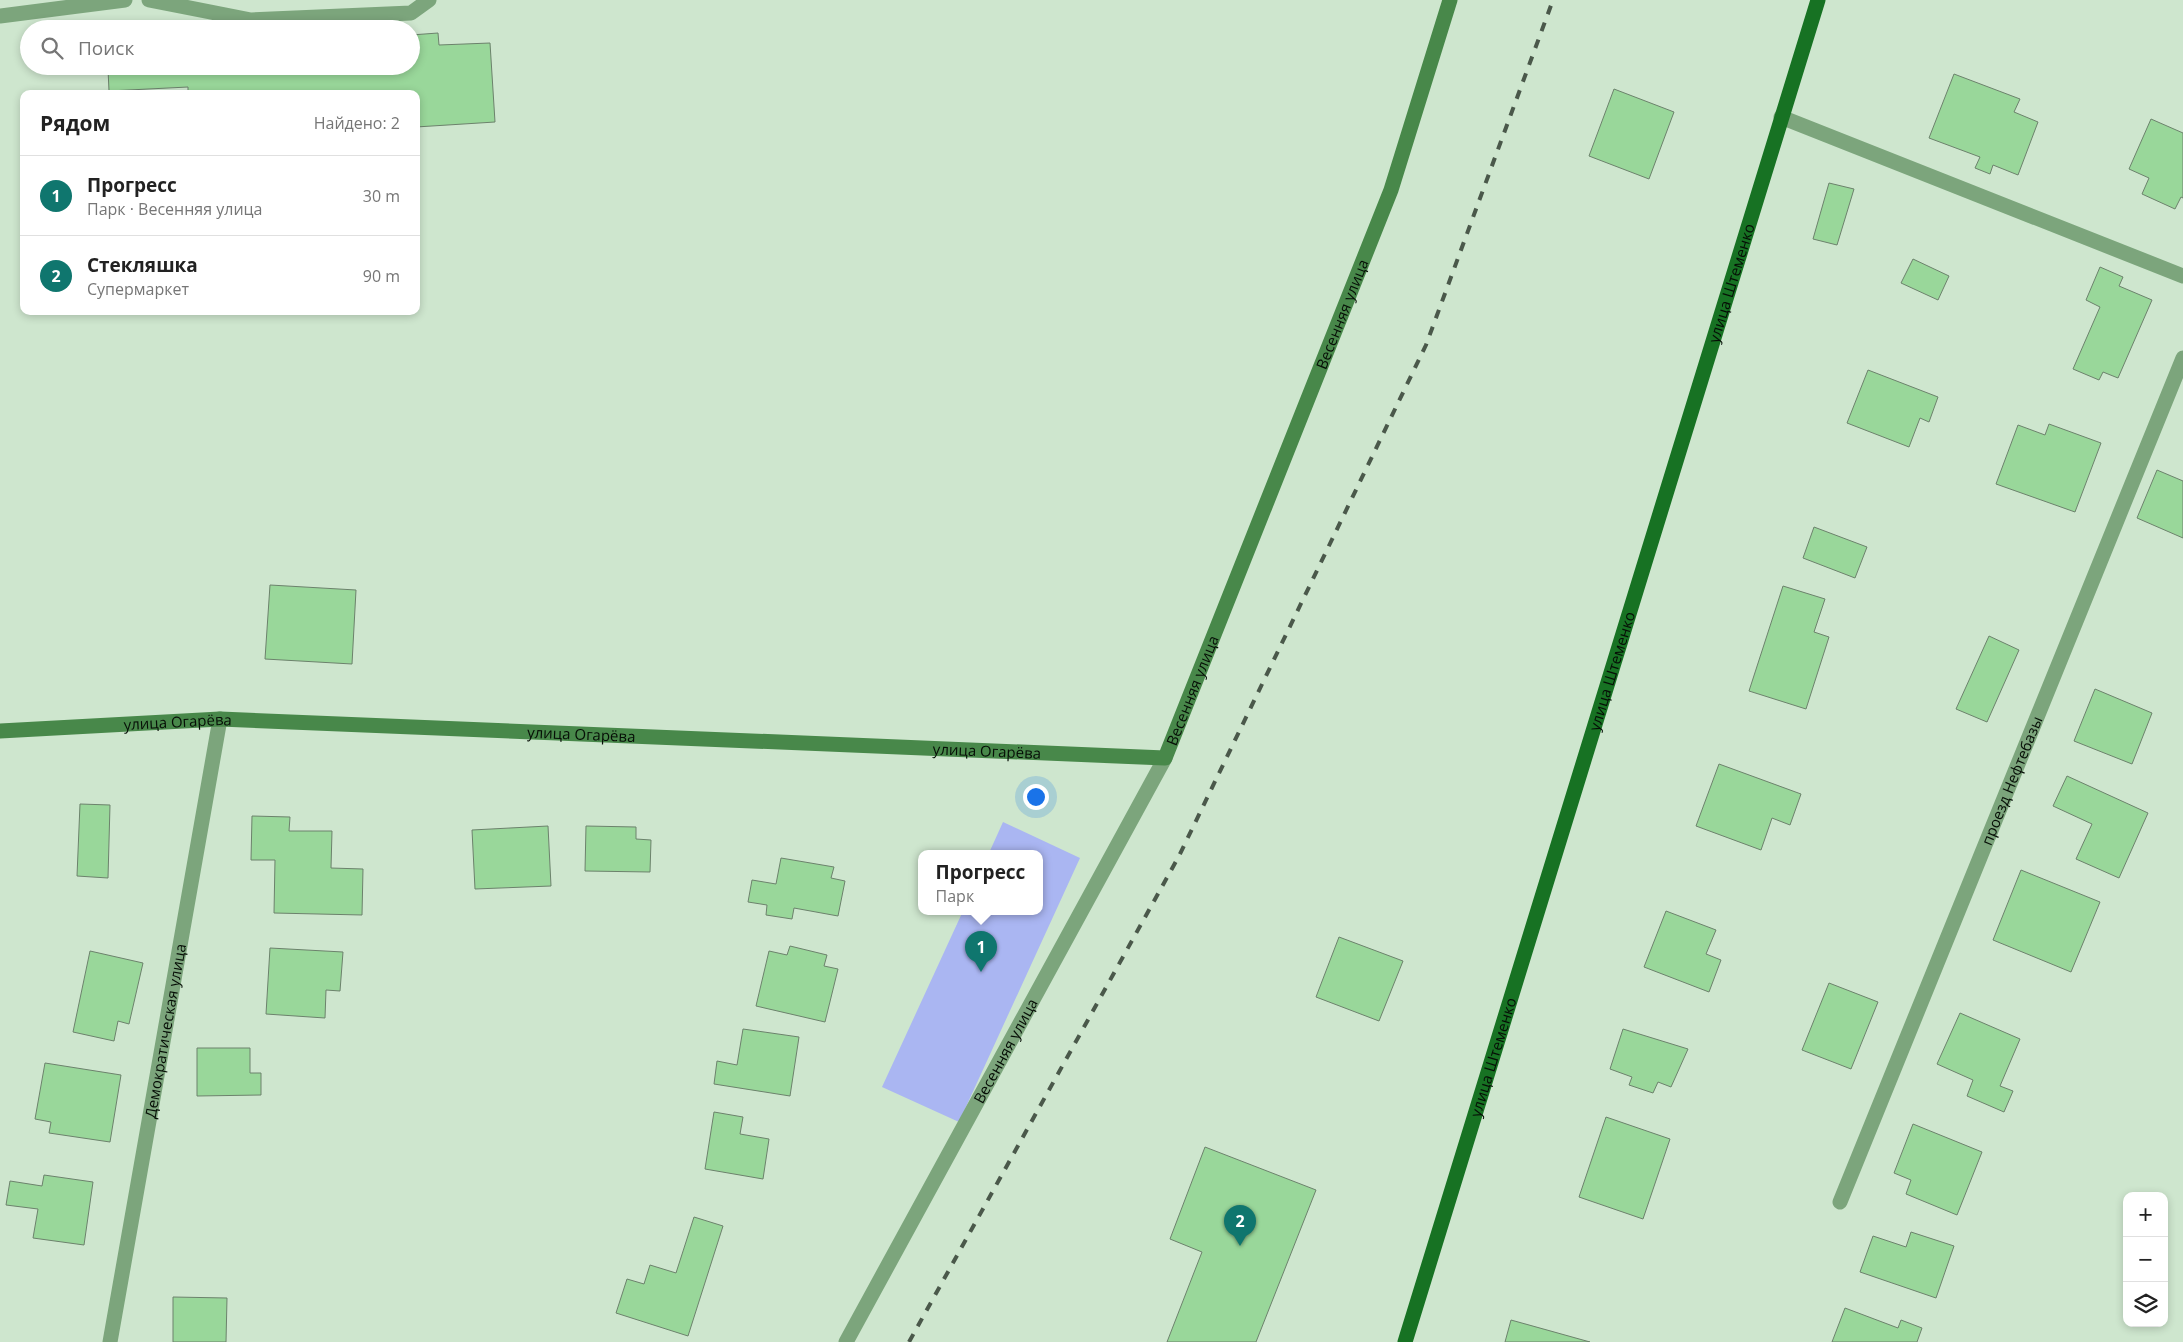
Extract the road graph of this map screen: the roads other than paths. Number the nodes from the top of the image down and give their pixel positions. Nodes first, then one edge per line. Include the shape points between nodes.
1 (125, 0) edge
2 (149, 0) edge
3 (429, 0) edge
4 (1450, 0) edge
5 (1818, 0) edge
6 (0, 16) edge
7 (1781, 117) junction
8 (2183, 276) edge
9 (2183, 358) edge
10 (220, 719) junction
11 (0, 731) edge
12 (1165, 758) junction
13 (1840, 1202) dead end
14 (110, 1342) edge
15 (846, 1342) edge
16 (1405, 1342) edge

1 - 6 street
2 - 3 street via 251,20 411,13
4 - 12 main road, Весенняя улица via 1391,190
5 - 7 main road, улица Штеменко
7 - 8 street
7 - 16 main road, улица Штеменко
9 - 13 street, проезд Нефтебазы
10 - 11 main road, улица Огарёва
10 - 12 main road, улица Огарёва
10 - 14 street, Демократическая улица
12 - 15 street, Весенняя улица

